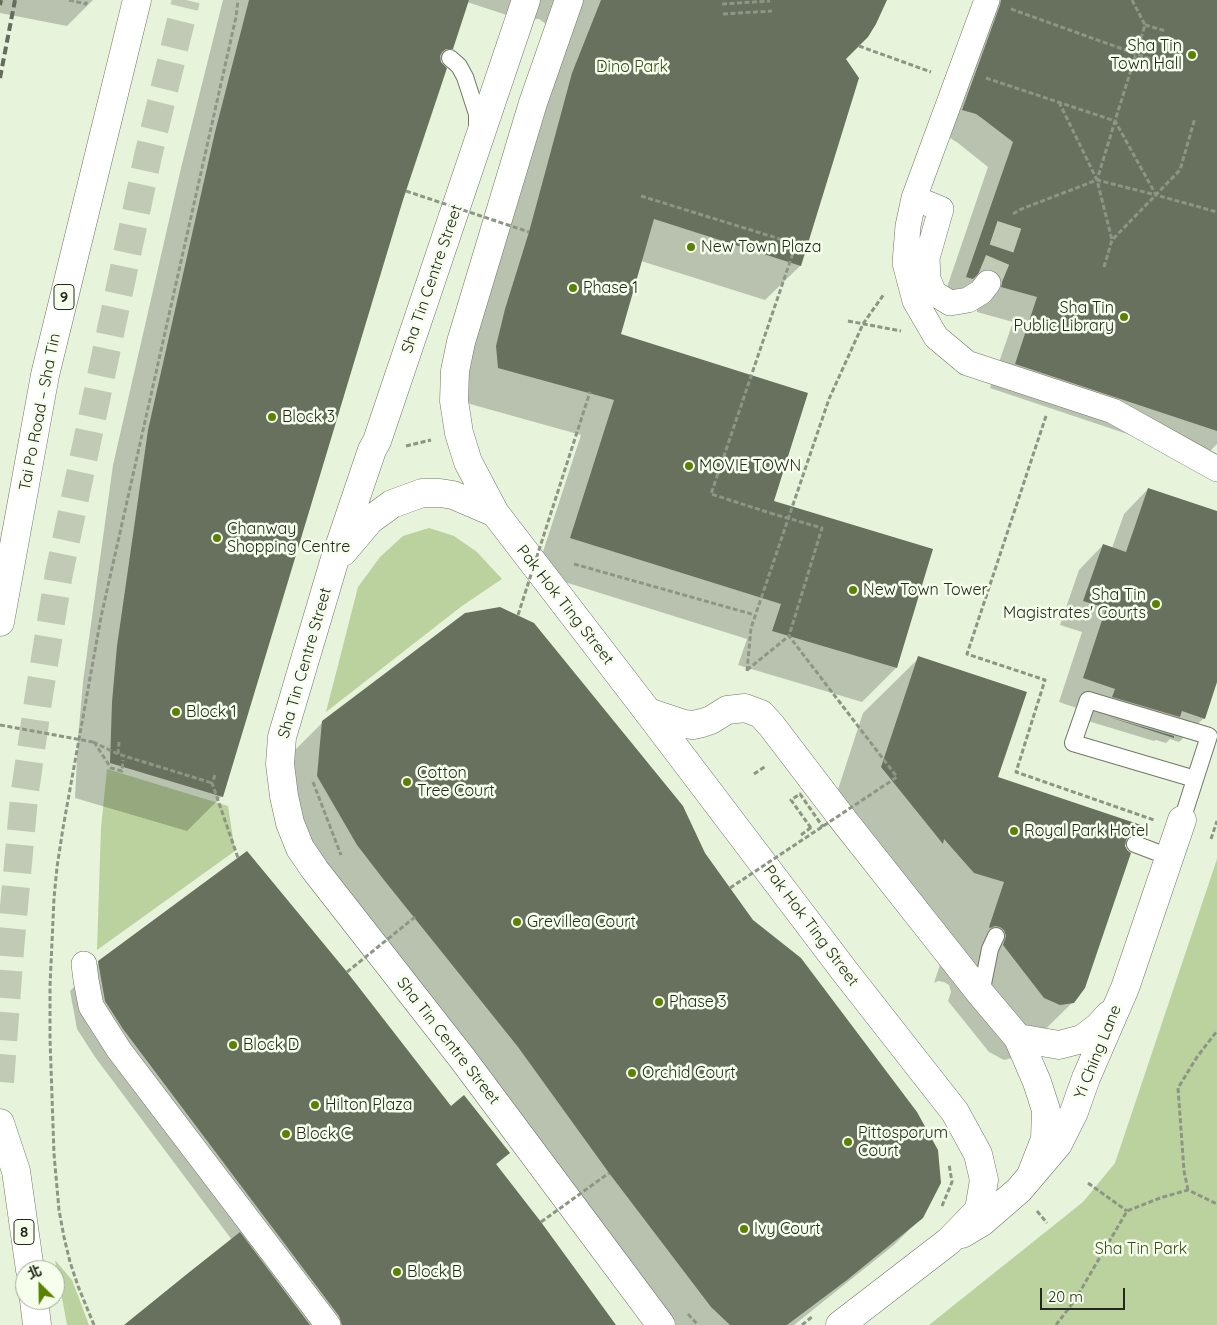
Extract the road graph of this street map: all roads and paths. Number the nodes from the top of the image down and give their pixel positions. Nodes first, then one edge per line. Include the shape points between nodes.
1 (69, 0) edge
2 (87, 0) edge
3 (137, 0) edge
4 (238, 0) edge
5 (526, 0) edge
6 (569, 0) edge
7 (1132, 0) edge
8 (770, 1) edge
9 (987, 1) edge
10 (722, 4) dead end
11 (772, 11) dead end
12 (723, 14) dead end
13 (1145, 25) junction
14 (1166, 31) dead end
15 (859, 46) dead end
16 (1137, 54) junction
17 (450, 58) dead end
18 (1156, 60) dead end
19 (960, 76) junction
20 (1059, 102) junction
21 (1195, 118) dead end
22 (1115, 121) junction
23 (476, 147) junction
24 (1097, 180) junction
25 (406, 191) dead end
26 (1156, 195) junction
27 (641, 196) dead end
28 (914, 198) junction
29 (1217, 212) edge
30 (1013, 214) dead end
31 (529, 232) dead end
32 (1112, 240) junction
33 (905, 263) junction
34 (1104, 267) dead end
35 (988, 283) tunnel mouth
36 (848, 322) dead end
37 (863, 324) junction
38 (936, 337) junction
39 (1054, 391) junction
40 (590, 392) dead end
41 (437, 438) dead end
42 (399, 448) dead end
43 (1217, 469) edge
44 (495, 513) junction
45 (334, 562) junction
46 (574, 564) dead end
47 (524, 594) dead end
48 (530, 602) dead end
49 (518, 615) dead end
50 (756, 615) junction
51 (0, 622) edge
52 (789, 636) junction
53 (648, 712) junction
54 (0, 725) edge
55 (93, 742) junction
56 (118, 742) dead end
57 (118, 754) junction
58 (123, 760) dead end
59 (215, 775) dead end
60 (311, 778) dead end
61 (1195, 779) junction
62 (212, 783) junction
63 (1169, 821) junction
64 (1217, 821) edge
65 (823, 827) junction
66 (811, 828) dead end
67 (1211, 839) dead end
68 (1135, 844) dead end
69 (1169, 856) junction
70 (238, 858) dead end
71 (342, 858) dead end
72 (740, 871) dead end
73 (746, 879) dead end
74 (730, 888) dead end
75 (415, 917) dead end
76 (996, 936) dead end
77 (84, 964) dead end
78 (347, 972) dead end
79 (1125, 988) junction
80 (981, 994) junction
81 (1217, 1031) edge
82 (1018, 1038) junction
83 (0, 1123) edge
84 (948, 1157) dead end
85 (609, 1174) dead end
86 (1032, 1175) junction
87 (1088, 1183) dead end
88 (1188, 1190) junction
89 (1217, 1204) edge
90 (940, 1211) dead end
91 (1127, 1211) junction
92 (541, 1222) dead end
93 (950, 1241) junction
94 (29, 1260) edge
95 (35, 1310) edge
96 (829, 1319) edge
97 (37, 1325) edge
98 (94, 1325) edge
99 (328, 1325) edge
100 (661, 1325) edge
101 (802, 1325) edge
102 (1056, 1325) edge

1 - 2 path via 86,4
3 - 51 main road, Tai Po Road – Sha Tin / 9 via 45,376
4 - 98 path via 101,617 57,867 50,986 54,1164 70,1262
5 - 23 main road, Sha Tin Centre Street
6 - 44 main road via 530,112 455,370 458,433 468,462
7 - 13 path
8 - 10 path
9 - 16 path
9 - 19 street
11 - 12 path
13 - 14 path
13 - 16 path
15 - 19 path
16 - 18 path
16 - 22 path
17 - 23 lane via 465,77 477,114
19 - 20 path
19 - 28 street
20 - 22 path
20 - 24 path
21 - 26 path via 1180,170
22 - 24 path
22 - 26 path
23 - 45 main road, Sha Tin Centre Street
24 - 26 path
24 - 30 path
24 - 32 path
25 - 31 path, bridge
26 - 29 path
26 - 32 path
27 - 52 path, bridge via 796,244 711,494 822,528
28 - 33 street
28 - 35 street via 941,209 927,258 928,279 934,293 950,303 968,300
32 - 34 path
33 - 37 path
33 - 38 street via 915,301
36 - 37 path
37 - 38 path
37 - 50 path via 829,399
38 - 39 street via 967,363
39 - 43 street via 1113,411
39 - 63 path via 966,654 1045,680 1016,772
40 - 49 path, bridge
41 - 42 path
44 - 45 main road via 453,495 422,493 392,504 370,520
44 - 53 main road, Pak Hok Ting Street
45 - 100 main road, Sha Tin Centre Street via 282,737 280,764 284,796 300,848
46 - 50 path
47 - 48 path
50 - 52 path via 747,671
52 - 65 path, bridge via 897,777
53 - 80 main road via 684,724 702,723 727,710 745,708 761,714
53 - 93 main road, Pak Hok Ting Street via 943,1096 967,1132 978,1154 984,1180 979,1210
54 - 55 path, bridge
55 - 57 path
55 - 58 path via 111,768 122,771
56 - 57 path
57 - 62 path
59 - 62 path
60 - 71 path
61 - 61 lane via 1073,743 1088,700 1209,736
61 - 63 lane
62 - 70 path
63 - 69 main road, Yi Ching Lane
64 - 67 path
65 - 66 path, bridge via 800,794 791,800
65 - 74 path, bridge
68 - 69 lane
69 - 79 main road, Yi Ching Lane
72 - 73 path
75 - 78 path, bridge
76 - 80 lane via 990,949
77 - 99 street via 91,1006 119,1050
79 - 82 main road via 1098,1027 1082,1039 1059,1045
79 - 86 main road, Yi Ching Lane via 1074,1112 1058,1144
80 - 82 main road
81 - 88 path via 1178,1088
82 - 86 main road via 1046,1110 1045,1139
83 - 94 main road, 8 via 16,1171
84 - 90 path via 952,1182
85 - 92 path, bridge
86 - 93 main road, Yi Ching Lane via 982,1222
87 - 91 path
88 - 89 path
88 - 91 path
91 - 102 path via 1075,1300
93 - 96 main road, Pak Hok Ting Street
95 - 97 main road
96 - 101 path

